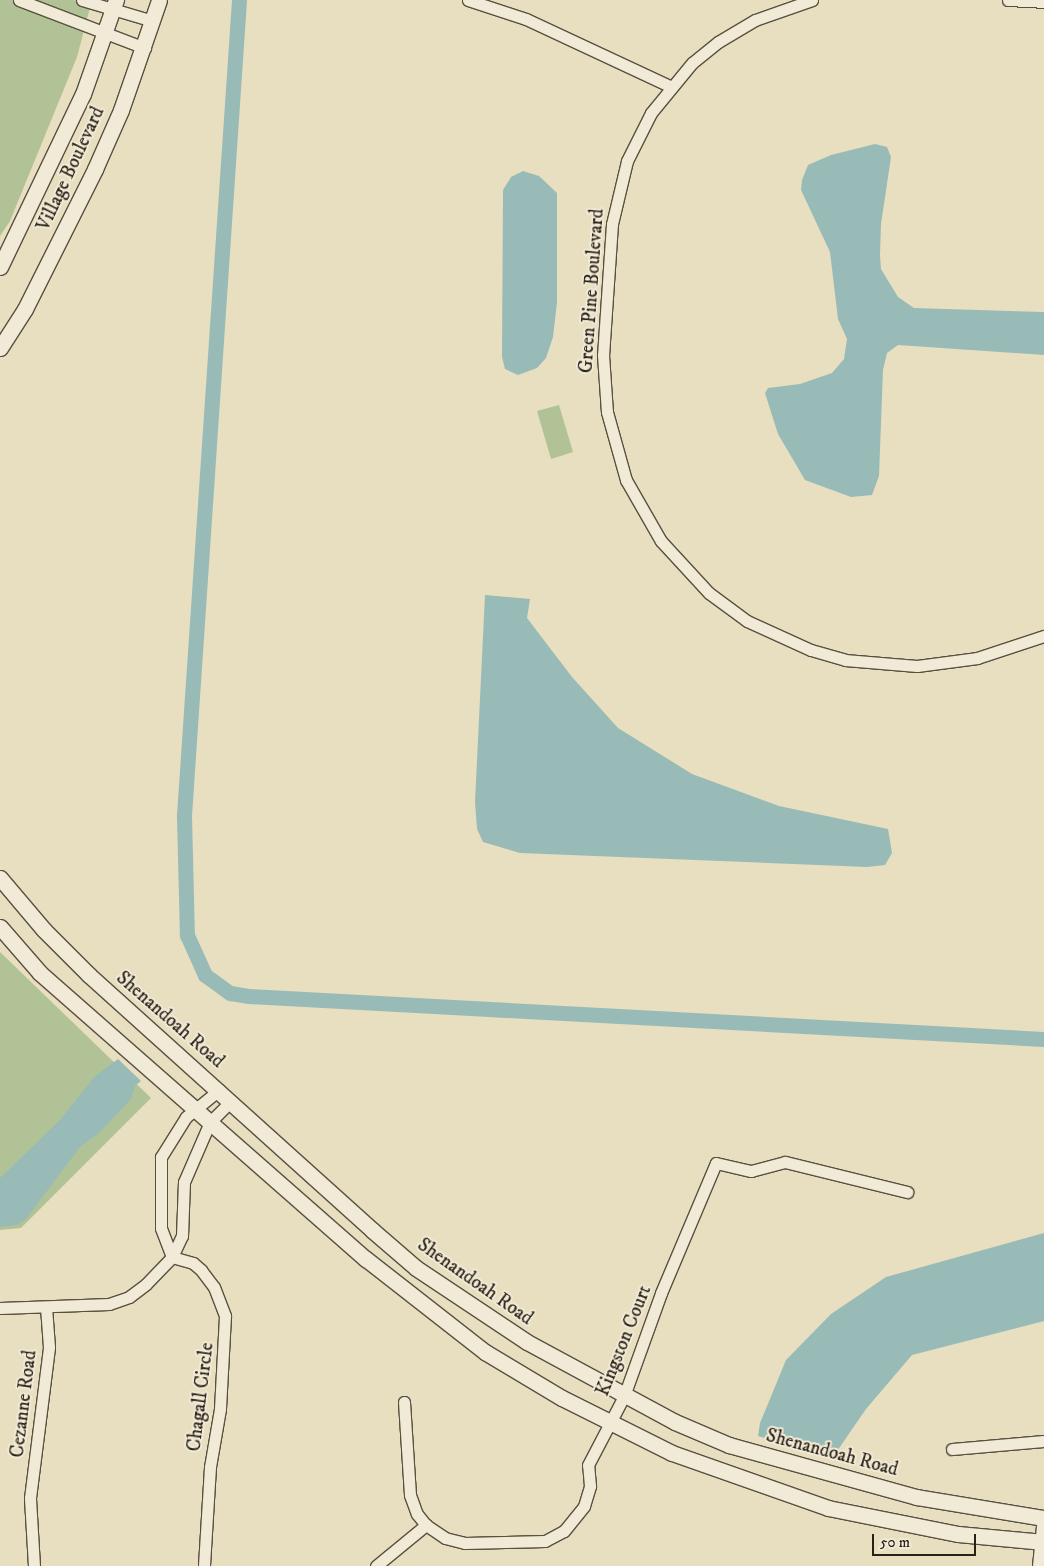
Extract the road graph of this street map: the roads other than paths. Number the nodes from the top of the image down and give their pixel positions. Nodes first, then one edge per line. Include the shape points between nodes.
1 (19, 0) edge
2 (82, 0) edge
3 (159, 0) edge
4 (468, 0) edge
5 (812, 0) edge
6 (1008, 0) edge
7 (1044, 2) edge
8 (114, 5) edge
9 (153, 21) junction
10 (105, 35) junction
11 (144, 48) junction
12 (670, 86) junction
13 (0, 267) edge
14 (0, 348) edge
15 (1044, 636) edge
16 (0, 878) edge
17 (0, 927) edge
18 (219, 1090) junction
19 (231, 1101) junction
20 (196, 1108) junction
21 (210, 1122) junction
22 (907, 1192) dead end
23 (172, 1257) junction
24 (46, 1307) junction
25 (0, 1308) edge
26 (624, 1396) junction
27 (404, 1402) dead end
28 (608, 1422) junction
29 (1044, 1441) edge
30 (952, 1449) dead end
31 (1044, 1518) edge
32 (426, 1525) junction
33 (1044, 1526) edge
34 (1043, 1542) edge
35 (34, 1566) edge
36 (204, 1566) edge
37 (376, 1566) edge
38 (1040, 1566) edge

1 - 10 street
2 - 8 street
3 - 9 street, Village Boulevard
4 - 12 street via 526,19
5 - 12 street, Green Pine Boulevard via 785,7 736,30 692,63
6 - 7 street
8 - 9 street
8 - 10 street, Village Boulevard
9 - 11 street, Village Boulevard
10 - 11 street
10 - 13 street, Village Boulevard via 60,143
11 - 14 street, Village Boulevard via 95,169 26,309
12 - 15 street, Green Pine Boulevard via 635,141 617,192 603,354 607,412 615,447 634,496 661,541 709,593 747,621 803,647 845,660 908,666 953,663 1009,650
16 - 18 street, Shenandoah Road via 44,930 89,975
17 - 20 street via 40,973
18 - 19 street, Shenandoah Road
18 - 20 street
19 - 21 street
19 - 26 street, Shenandoah Road via 416,1268 527,1342
20 - 21 street
20 - 23 street via 186,1117 161,1157 161,1228
21 - 23 street via 184,1182 182,1236
21 - 28 street via 366,1259 485,1352
22 - 26 street, Kingston Court via 785,1162 751,1171 716,1163
23 - 24 street via 138,1291 119,1302
23 - 36 street, Chagall Circle via 193,1263 201,1270 219,1296 225,1316 220,1409 210,1467
24 - 25 street
24 - 35 street, Cezanne Road via 49,1347 30,1498
26 - 28 street, Kingston Court
26 - 31 street, Shenandoah Road via 729,1445 792,1464 917,1497
27 - 32 street, Kingston Court via 410,1495
28 - 32 street, Kingston Court via 588,1465 590,1486 584,1506 572,1524 556,1537 535,1544 465,1543 445,1538
28 - 34 street via 672,1452 828,1508 958,1534
29 - 30 street
32 - 37 street
33 - 34 street
34 - 38 street

